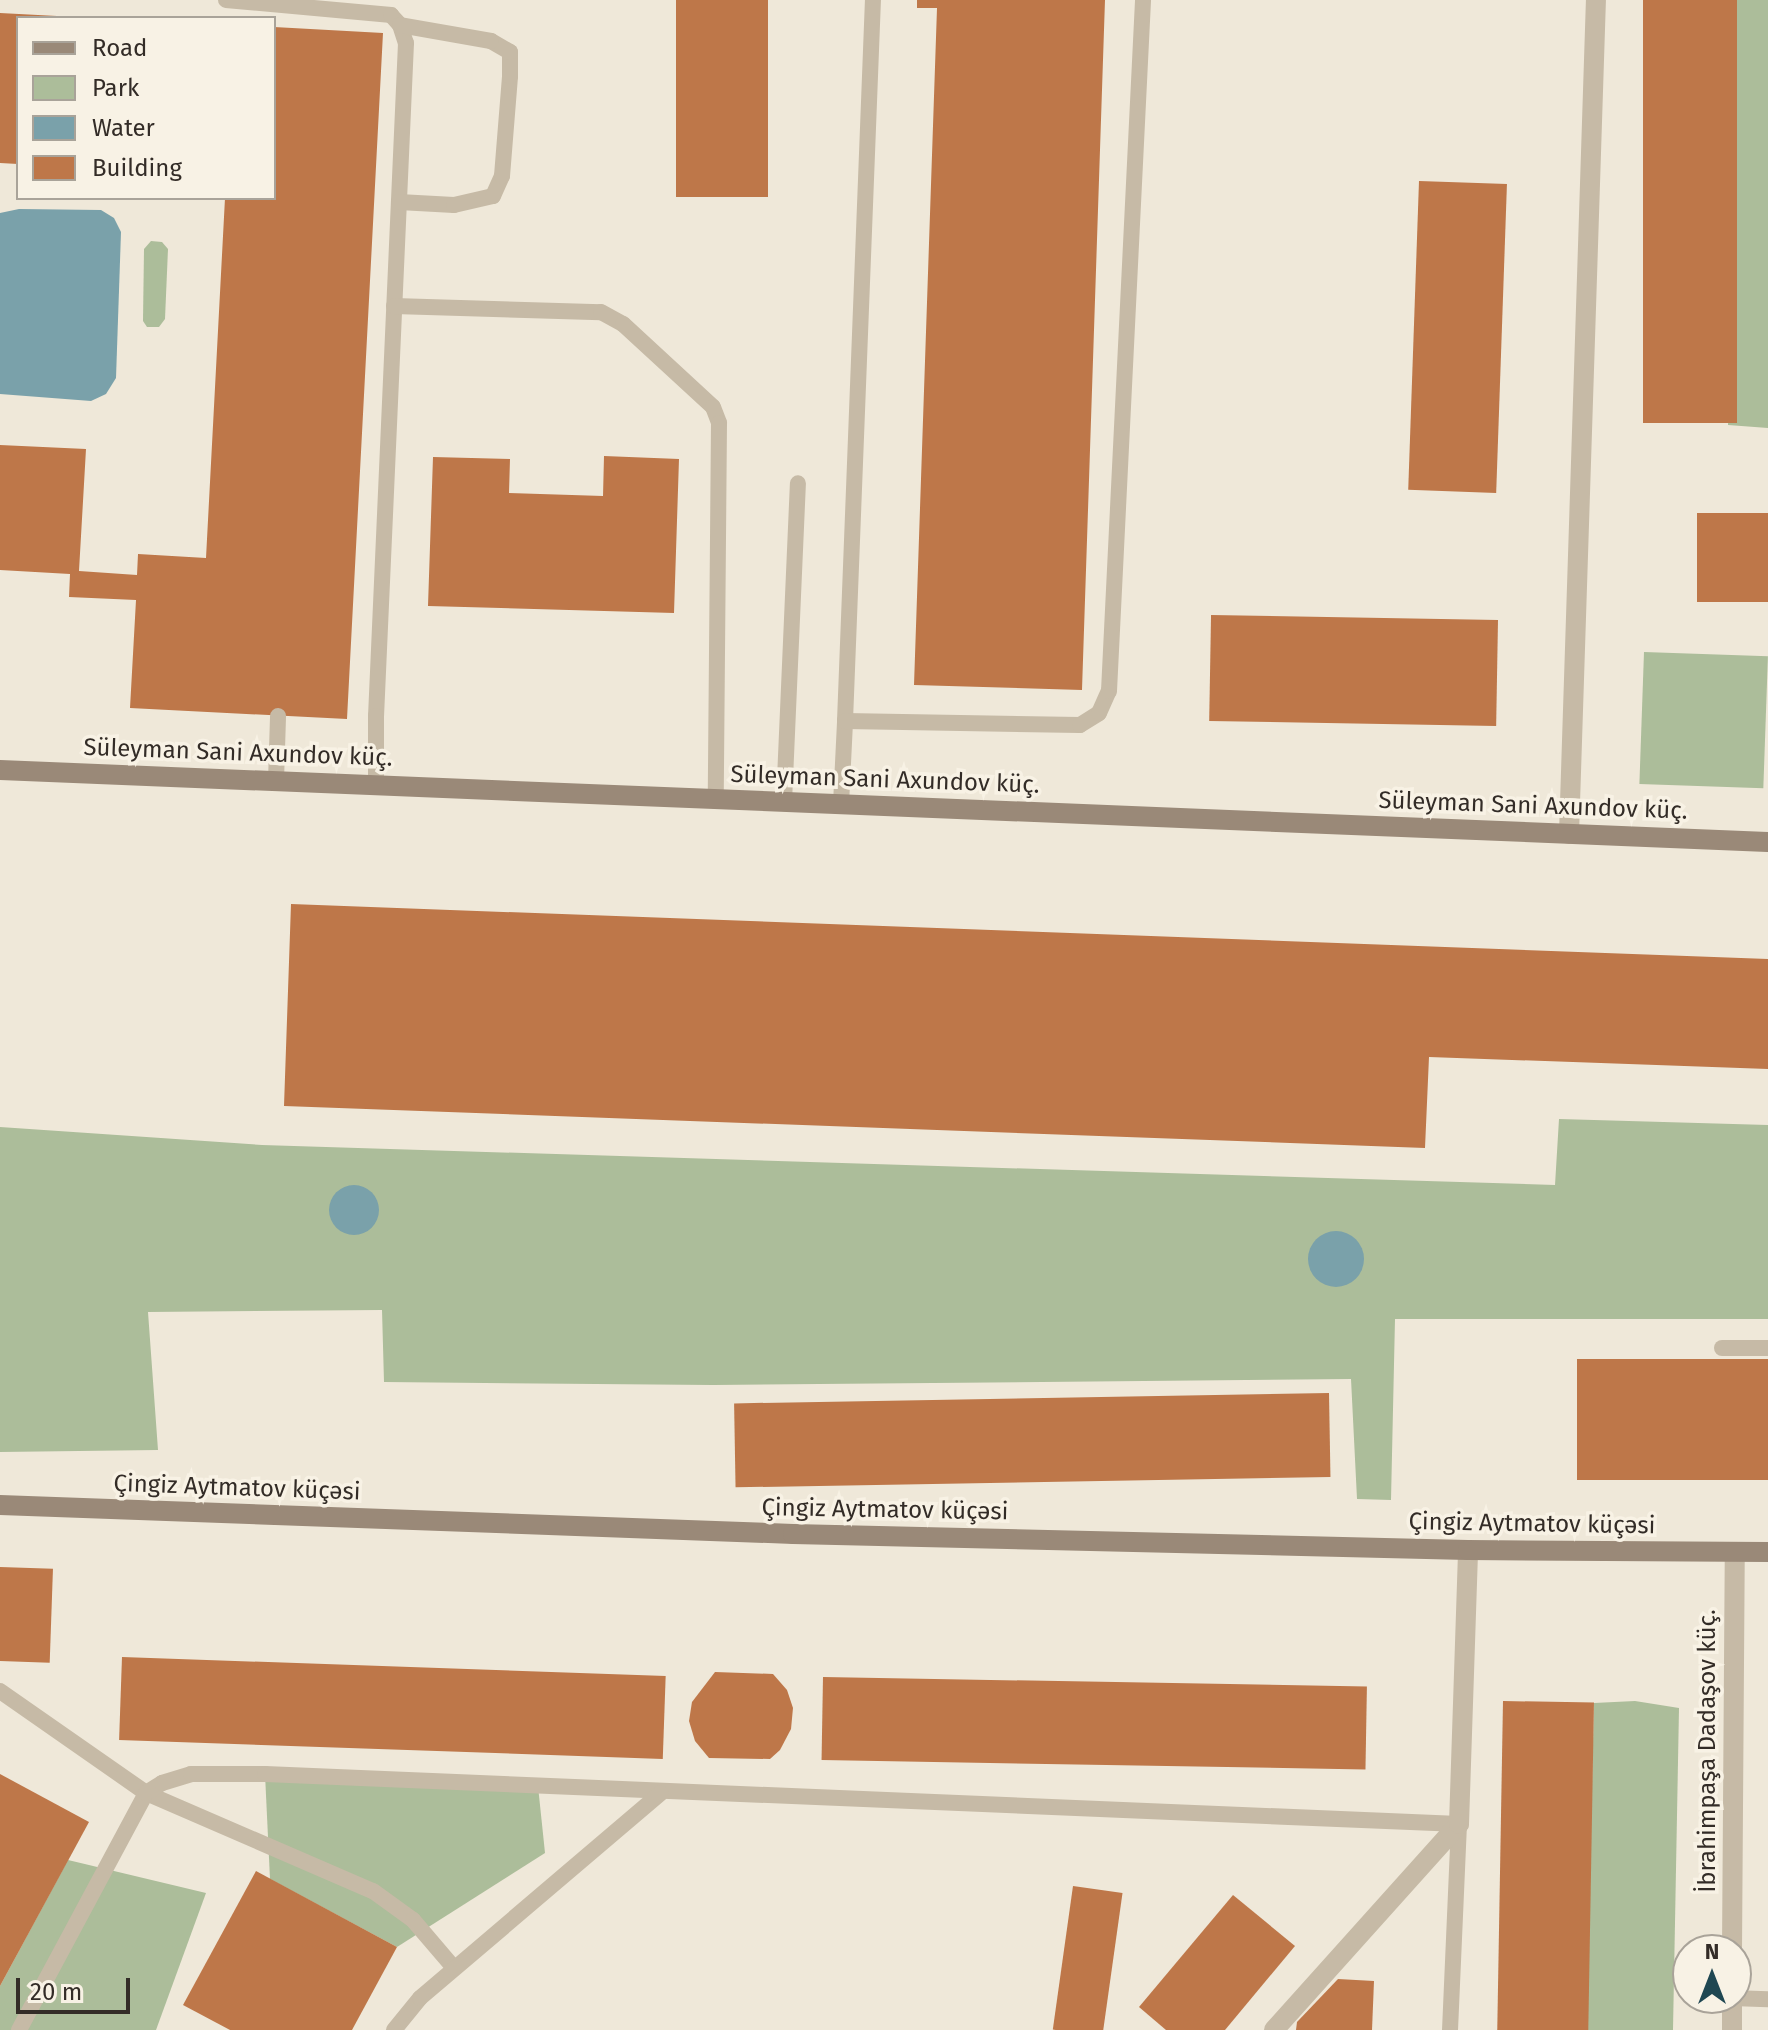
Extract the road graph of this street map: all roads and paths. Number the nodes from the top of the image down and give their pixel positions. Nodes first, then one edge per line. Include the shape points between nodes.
1 (226, 0) edge
2 (873, 0) edge
3 (1143, 0) edge
4 (1596, 0) edge
5 (395, 13) edge
6 (399, 202) junction
7 (394, 306) junction
8 (798, 483) dead end
9 (278, 716) dead end
10 (845, 721) junction
11 (0, 770) edge
12 (276, 781) junction
13 (376, 785) junction
14 (716, 799) junction
15 (784, 802) junction
16 (841, 804) junction
17 (1569, 834) junction
18 (1768, 842) edge
19 (1722, 1348) dead end
20 (1768, 1348) edge
21 (0, 1505) edge
22 (1468, 1550) junction
23 (1735, 1552) junction
24 (1768, 1552) edge
25 (0, 1691) edge
26 (146, 1793) junction
27 (661, 1793) junction
28 (1459, 1824) junction
29 (1732, 1934) edge
30 (454, 1968) junction
31 (19, 2030) edge
32 (394, 2030) edge
33 (1274, 2030) edge
34 (1450, 2030) edge

1 - 5 lane
2 - 10 lane
3 - 10 lane via 1109,691 1099,713 1080,725
4 - 17 street
5 - 6 lane via 406,43
5 - 6 lane via 491,41 510,52 502,176 493,196 454,205
6 - 7 lane
7 - 13 lane
7 - 14 lane via 601,312 623,324 713,407 719,423
8 - 15 lane
9 - 12 lane
10 - 16 lane
11 - 12 main road, Süleyman Sani Axundov küç.
12 - 13 main road, Süleyman Sani Axundov küç.
13 - 14 main road, Süleyman Sani Axundov küç.
14 - 15 main road, Süleyman Sani Axundov küç.
15 - 16 main road, Süleyman Sani Axundov küç.
16 - 17 main road, Süleyman Sani Axundov küç.
17 - 18 main road, Süleyman Sani Axundov küç.
19 - 20 lane
21 - 22 main road, Çingiz Aytmatov küçəsi via 793,1534
22 - 23 main road, Çingiz Aytmatov küçəsi
22 - 28 street
23 - 24 main road, Çingiz Aytmatov küçəsi
23 - 29 street, İbrahimpaşa Dadaşov küç.
25 - 26 lane
26 - 27 lane via 191,1774
26 - 30 lane via 373,1891 413,1920
26 - 31 lane
27 - 28 lane
27 - 30 lane
28 - 33 street
28 - 34 lane
30 - 32 lane

